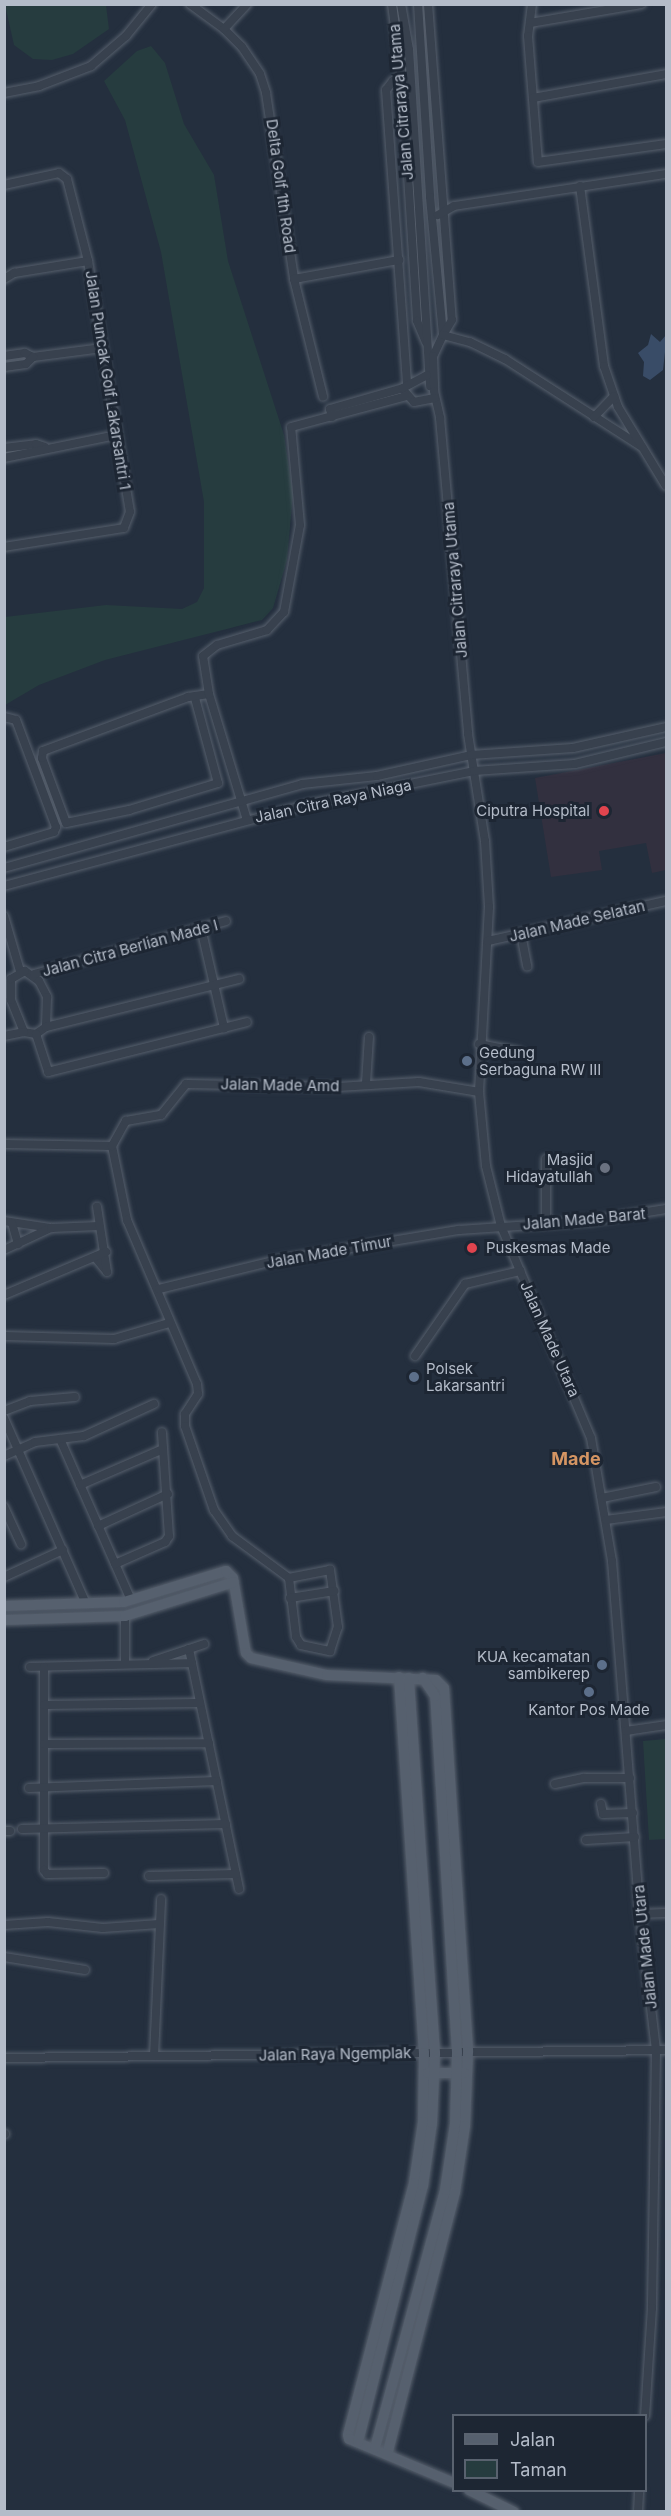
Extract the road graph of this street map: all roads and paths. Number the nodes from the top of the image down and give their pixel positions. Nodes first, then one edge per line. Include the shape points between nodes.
1 (152, 4) edge
2 (190, 4) edge
3 (247, 4) edge
4 (392, 4) edge
5 (401, 4) edge
6 (418, 4) edge
7 (428, 4) edge
8 (532, 4) edge
9 (641, 4) edge
10 (530, 24) junction
11 (224, 29) junction
12 (666, 74) edge
13 (402, 80) junction
14 (4, 93) edge
15 (533, 98) junction
16 (666, 144) edge
17 (666, 174) edge
18 (4, 185) edge
19 (580, 186) junction
20 (413, 197) junction
21 (430, 197) junction
22 (440, 199) junction
23 (454, 206) junction
24 (441, 214) junction
25 (432, 218) junction
26 (415, 221) junction
27 (399, 260) junction
28 (88, 261) junction
29 (4, 269) edge
30 (14, 273) junction
31 (4, 279) edge
32 (294, 279) junction
33 (443, 335) junction
34 (102, 348) junction
35 (4, 356) edge
36 (33, 357) junction
37 (4, 367) edge
38 (427, 375) junction
39 (406, 389) junction
40 (434, 394) junction
41 (323, 396) dead end
42 (614, 396) junction
43 (594, 417) junction
44 (116, 435) junction
45 (45, 447) junction
46 (642, 447) junction
47 (4, 448) edge
48 (4, 458) edge
49 (666, 486) edge
50 (4, 547) edge
51 (209, 694) junction
52 (195, 698) junction
53 (4, 717) edge
54 (666, 727) edge
55 (666, 742) edge
56 (471, 755) junction
57 (474, 771) junction
58 (242, 801) junction
59 (247, 820) junction
60 (4, 847) edge
61 (4, 868) edge
62 (4, 886) edge
63 (666, 901) edge
64 (4, 916) edge
65 (226, 921) dead end
66 (201, 928) junction
67 (521, 934) junction
68 (488, 941) junction
69 (527, 966) dead end
70 (20, 971) junction
71 (34, 974) junction
72 (239, 979) dead end
73 (8, 980) edge
74 (213, 986) junction
75 (247, 1022) dead end
76 (46, 1027) junction
77 (224, 1028) junction
78 (24, 1032) junction
79 (36, 1034) junction
80 (4, 1036) edge
81 (369, 1037) dead end
82 (479, 1044) junction
83 (519, 1052) dead end
84 (366, 1083) junction
85 (479, 1092) junction
86 (4, 1144) edge
87 (112, 1146) junction
88 (546, 1159) dead end
89 (97, 1207) dead end
90 (666, 1209) edge
91 (8, 1222) edge
92 (546, 1224) junction
93 (99, 1226) junction
94 (501, 1226) junction
95 (51, 1228) junction
96 (18, 1244) junction
97 (4, 1250) edge
98 (106, 1252) junction
99 (95, 1257) junction
100 (520, 1271) junction
101 (159, 1289) junction
102 (4, 1296) edge
103 (169, 1323) junction
104 (4, 1336) edge
105 (415, 1356) dead end
106 (75, 1397) dead end
107 (154, 1404) dead end
108 (4, 1411) edge
109 (4, 1418) edge
110 (162, 1432) dead end
111 (60, 1439) junction
112 (164, 1449) junction
113 (18, 1450) junction
114 (4, 1456) edge
115 (80, 1485) junction
116 (656, 1487) dead end
117 (168, 1494) junction
118 (602, 1498) junction
119 (4, 1507) edge
120 (666, 1512) edge
121 (606, 1520) junction
122 (98, 1526) junction
123 (15, 1531) junction
124 (4, 1536) edge
125 (21, 1544) dead end
126 (63, 1550) junction
127 (115, 1564) junction
128 (4, 1577) edge
129 (289, 1578) junction
130 (234, 1582) junction
131 (334, 1591) junction
132 (290, 1598) junction
133 (130, 1600) junction
134 (86, 1604) junction
135 (4, 1606) edge
136 (125, 1616) junction
137 (4, 1620) edge
138 (204, 1644) dead end
139 (189, 1649) junction
140 (192, 1663) junction
141 (125, 1664) junction
142 (145, 1664) junction
143 (44, 1666) junction
144 (30, 1667) dead end
145 (404, 1678) junction
146 (423, 1678) junction
147 (200, 1704) junction
148 (44, 1705) junction
149 (666, 1725) edge
150 (626, 1731) junction
151 (209, 1743) junction
152 (44, 1744) junction
153 (630, 1778) junction
154 (217, 1781) junction
155 (555, 1784) dead end
156 (44, 1787) junction
157 (29, 1788) dead end
158 (601, 1804) dead end
159 (633, 1813) junction
160 (226, 1824) junction
161 (22, 1829) dead end
162 (43, 1829) junction
163 (635, 1837) junction
164 (586, 1840) dead end
165 (104, 1873) dead end
166 (236, 1874) junction
167 (149, 1876) dead end
168 (239, 1889) dead end
169 (161, 1899) dead end
170 (666, 1913) edge
171 (640, 1914) junction
172 (159, 1924) junction
173 (4, 1925) edge
174 (4, 1957) edge
175 (85, 1970) dead end
176 (656, 2050) junction
177 (666, 2050) edge
178 (463, 2052) junction
179 (430, 2053) junction
180 (154, 2056) junction
181 (4, 2058) edge
182 (430, 2073) junction
183 (462, 2073) junction
184 (645, 2414) edge
185 (375, 2448) junction
186 (388, 2452) junction
187 (452, 2483) edge
188 (474, 2492) edge
189 (639, 2492) edge
190 (514, 2511) edge
191 (638, 2511) edge

1 - 14 street via 119,43 91,66 39,86
2 - 11 street, Delta Golf 1th Road
3 - 11 street
4 - 13 street, Jalan Citraraya Utama
5 - 20 street, Jalan Citraraya Utama via 409,50
6 - 21 street, Jalan Citraraya Utama
7 - 22 street, Jalan Citraraya Utama
8 - 10 street
9 - 10 street
10 - 15 street
11 - 32 street, Delta Golf 1th Road via 252,60 266,93
12 - 15 street
13 - 20 street, Jalan Citraraya Utama
13 - 27 street via 393,81 386,90
15 - 16 street via 538,162
17 - 19 street
18 - 28 street, Jalan Puncak Golf Lakarsantri 1 via 60,173 65,176
19 - 23 street
19 - 42 street via 604,366
20 - 21 street
20 - 26 street, Jalan Citraraya Utama
21 - 22 street
21 - 25 street, Jalan Citraraya Utama
22 - 23 street
22 - 24 street, Jalan Citraraya Utama
23 - 24 street
24 - 25 street
24 - 33 street, Jalan Citraraya Utama via 452,320
25 - 26 street
25 - 33 street, Jalan Citraraya Utama
26 - 38 street, Jalan Citraraya Utama
27 - 32 street
27 - 39 street
28 - 30 street
28 - 34 street, Jalan Puncak Golf Lakarsantri 1
29 - 30 street
30 - 31 street
32 - 41 street, Delta Golf 1th Road
33 - 40 street, Jalan Citraraya Utama via 432,356
33 - 43 street via 470,342 505,359
34 - 36 street
34 - 44 street, Jalan Puncak Golf Lakarsantri 1
35 - 36 street via 25,353
36 - 37 street via 26,364
38 - 39 street
38 - 40 street, Jalan Citraraya Utama
39 - 40 street via 414,402
39 - 51 street via 332,417 291,427 300,525 284,612 267,630 207,651 202,664
40 - 56 street, Jalan Citraraya Utama
42 - 43 street
42 - 46 street
43 - 46 street
44 - 45 street
44 - 50 street, Jalan Puncak Golf Lakarsantri 1 via 130,512 124,528
45 - 47 street via 36,444
45 - 48 street via 38,453
46 - 49 street
51 - 52 street
51 - 58 street
52 - 52 street via 218,783 129,810 66,823 42,758 43,751 188,697
53 - 60 street via 16,720 56,827 54,832
54 - 56 street, Jalan Citra Raya Niaga via 573,748
55 - 57 street, Jalan Citra Raya Niaga via 575,764
56 - 57 street, Jalan Citraraya Utama
56 - 58 street, Jalan Citra Raya Niaga via 377,776 302,784
57 - 59 street, Jalan Citra Raya Niaga
57 - 68 street, Jalan Made Utara via 485,841
58 - 59 street
58 - 61 street, Jalan Citra Raya Niaga
59 - 62 street, Jalan Citra Raya Niaga
63 - 67 street, Jalan Made Selatan
64 - 70 street
65 - 66 street, Jalan Citra Berlian Made I
66 - 71 street, Jalan Citra Berlian Made I
66 - 74 street
67 - 68 street, Jalan Made Selatan
67 - 69 street
68 - 82 street, Jalan Made Utara
70 - 71 street
70 - 73 street
71 - 76 street via 47,997
72 - 74 street
73 - 78 street via 13,1010
74 - 76 street
74 - 77 street
75 - 77 street
76 - 79 street
77 - 79 street via 48,1072
78 - 79 street
78 - 80 street
81 - 84 street
82 - 83 street
82 - 85 street, Jalan Made Utara
84 - 85 street, Jalan Made Amd via 419,1082
84 - 87 street, Jalan Made Amd via 338,1087 186,1084 161,1115 126,1121
85 - 94 street, Jalan Made Utara via 486,1166
86 - 87 street
87 - 101 street via 127,1220
88 - 92 street
89 - 93 street
90 - 92 street, Jalan Made Barat
91 - 95 street
91 - 96 street
92 - 94 street, Jalan Made Barat
93 - 95 street
93 - 98 street
94 - 100 street, Jalan Made Utara
94 - 101 street, Jalan Made Timur via 273,1261
95 - 96 street
96 - 97 street
98 - 99 street
98 - 99 street via 106,1273
99 - 102 street
100 - 105 street via 465,1284
100 - 118 street, Jalan Made Utara via 583,1414
101 - 103 street
103 - 104 street via 114,1339
103 - 129 street via 198,1389 185,1414 185,1426 214,1510 232,1536
106 - 108 street via 30,1401
107 - 111 street via 84,1436
109 - 113 street
110 - 112 street
111 - 113 street
111 - 115 street
112 - 115 street
112 - 117 street
113 - 114 street
113 - 126 street
115 - 122 street
116 - 118 street
117 - 122 street
117 - 127 street via 169,1536 165,1542
118 - 121 street, Jalan Made Utara
119 - 123 street
120 - 121 street
121 - 150 street, Jalan Made Utara
122 - 127 street
123 - 124 street
123 - 125 street
126 - 128 street
126 - 134 street
127 - 133 street
129 - 131 street via 329,1569
129 - 132 street
130 - 133 main road via 230,1572 221,1571
130 - 136 main road
130 - 145 main road via 246,1653 251,1658 327,1675
131 - 132 street
131 - 132 street via 338,1627 333,1648 328,1652 298,1641
133 - 134 main road
134 - 135 main road
136 - 137 main road
136 - 141 street
138 - 139 street
139 - 140 street
139 - 142 street
140 - 142 street
140 - 147 street
141 - 142 street
141 - 143 street
143 - 144 street
143 - 148 street
145 - 146 main road
145 - 179 main road
146 - 178 main road via 435,1696
146 - 178 main road via 436,1680 444,1688
147 - 148 street
147 - 151 street
148 - 152 street
149 - 150 street
150 - 153 street, Jalan Made Utara
151 - 152 street
151 - 154 street
152 - 156 street
153 - 155 street via 576,1779
153 - 159 street, Jalan Made Utara
154 - 156 street
154 - 160 street
156 - 157 street
156 - 162 street
158 - 159 street via 604,1815
159 - 163 street, Jalan Made Utara
160 - 162 street
160 - 166 street
161 - 162 street
162 - 165 street via 47,1874
163 - 164 street
163 - 171 street, Jalan Made Utara
166 - 167 street
166 - 168 street
169 - 172 street
170 - 171 street
171 - 176 street, Jalan Made Utara
172 - 173 street via 110,1928 48,1922
172 - 180 street
174 - 175 street
176 - 177 street, Jalan Raya Ngemplak
176 - 178 street, Jalan Raya Ngemplak
176 - 184 street, Jalan Made Utara via 652,2308
178 - 179 street, Jalan Raya Ngemplak
178 - 183 main road
179 - 180 street, Jalan Raya Ngemplak
179 - 182 main road
180 - 181 street, Jalan Raya Ngemplak
182 - 183 main road
182 - 185 main road via 423,2186 358,2442
183 - 185 main road via 445,2190
183 - 186 main road via 455,2192
185 - 186 main road
186 - 187 main road
188 - 190 main road
189 - 191 street

